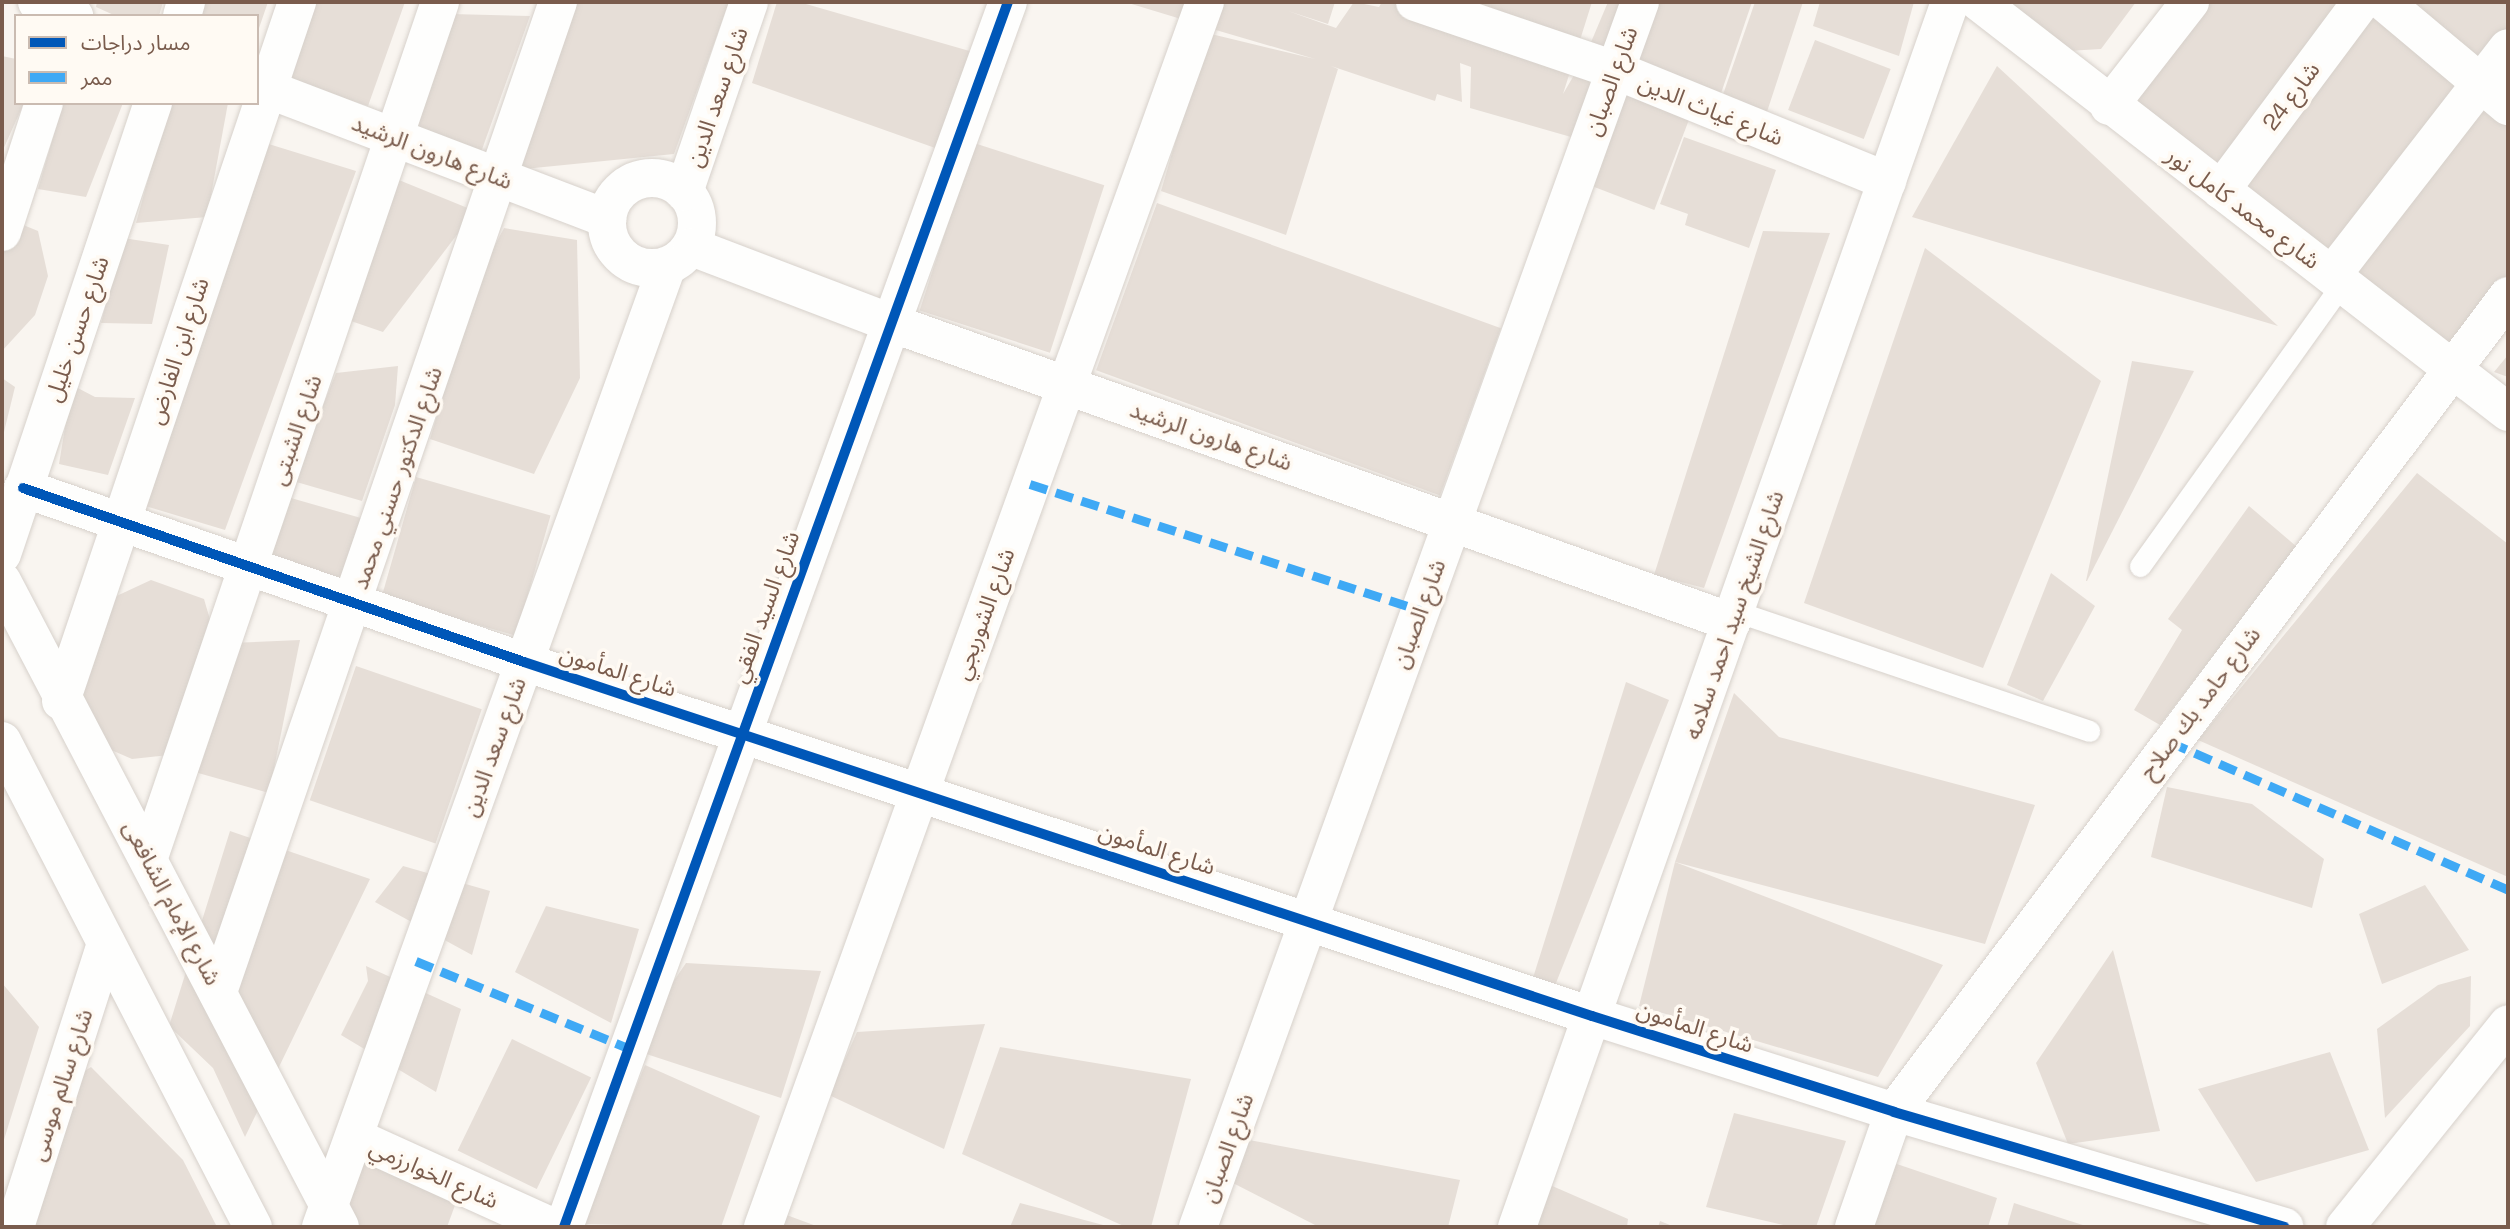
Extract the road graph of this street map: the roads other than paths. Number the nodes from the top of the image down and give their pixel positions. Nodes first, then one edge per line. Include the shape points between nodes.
1 (37, 2) edge
2 (298, 2) edge
3 (440, 2) edge
4 (558, 2) edge
5 (750, 2) edge
6 (1008, 2) edge
7 (1205, 2) edge
8 (1415, 2) edge
9 (1640, 2) edge
10 (1950, 2) edge
11 (1979, 2) edge
12 (2190, 2) edge
13 (2361, 2) edge
14 (2384, 2) edge
15 (68, 14) edge
16 (2508, 48) edge
17 (1615, 70) junction
18 (263, 87) edge
19 (2495, 95) edge
20 (43, 105) edge
21 (152, 105) edge
22 (257, 105) edge
23 (2109, 106) junction
24 (395, 138) junction
25 (499, 177) junction
26 (1887, 181) junction
27 (2221, 190) junction
28 (684, 192) junction
29 (607, 219) junction
30 (2, 232) edge
31 (679, 256) junction
32 (2337, 279) junction
33 (2508, 296) edge
34 (891, 323) junction
35 (2452, 370) junction
36 (1068, 386) junction
37 (2508, 412) edge
38 (23, 488) junction
39 (1452, 521) junction
40 (121, 522) junction
41 (2, 554) edge
42 (250, 565) junction
43 (2140, 566) dead end
44 (2, 581) edge
45 (355, 602) junction
46 (1733, 617) junction
47 (524, 662) junction
48 (61, 701) junction
49 (2089, 731) dead end
50 (741, 734) junction
51 (3, 746) edge
52 (920, 793) junction
53 (149, 857) junction
54 (1309, 921) junction
55 (106, 943) junction
56 (218, 992) junction
57 (1592, 1016) junction
58 (2508, 1024) edge
59 (1894, 1112) junction
60 (354, 1137) junction
61 (330, 1220) edge
62 (15, 1227) edge
63 (253, 1227) edge
64 (552, 1227) edge
65 (564, 1227) edge
66 (763, 1227) edge
67 (1198, 1227) edge
68 (1517, 1227) edge
69 (1854, 1227) edge
70 (2284, 1227) edge
71 (2345, 1227) edge

1 - 15 street
2 - 18 street, شارع ابن الفارض
3 - 24 street, شارع الشبتى
4 - 25 street, شارع الدكتور حسني محمد
5 - 28 street, شارع سعد الدين
6 - 34 street, شارع السيد الفقي
7 - 36 street, شارع الشوربجي
8 - 17 street, شارع غياث الدين
9 - 17 street, شارع الصبان
10 - 26 street, شارع الشيخ سيد احمد سلامه
11 - 23 street, شارع محمد كامل نور
12 - 23 street
13 - 27 street, شارع 24
14 - 19 street
16 - 19 street
17 - 26 street, شارع غياث الدين
17 - 39 street, شارع الصبان
18 - 24 street, شارع هارون الرشيد
19 - 32 street
20 - 30 street
21 - 38 street, شارع حسن خليل
22 - 40 street, شارع ابن الفارض
23 - 27 street, شارع محمد كامل نور
24 - 25 street, شارع هارون الرشيد
24 - 42 street, شارع الشبتى
25 - 29 street, شارع هارون الرشيد
25 - 45 street, شارع الدكتور حسني محمد
26 - 46 street, شارع الشيخ سيد احمد سلامه
27 - 32 street, شارع محمد كامل نور
28 - 29 street via 659,177 641,179 624,187
28 - 31 street via 697,212
29 - 31 street via 609,237 631,263 649,269
31 - 34 street, شارع هارون الرشيد
31 - 47 street, شارع سعد الدين
32 - 35 street, شارع محمد كامل نور
32 - 43 lane
33 - 35 street, شارع حامد بك صلاح
34 - 36 street, شارع هارون الرشيد
34 - 50 street, شارع السيد الفقي
35 - 37 street, شارع محمد كامل نور
35 - 59 street, شارع حامد بك صلاح
36 - 39 street, شارع هارون الرشيد
36 - 52 street, شارع الشوربجي
38 - 40 street, شارع المأمون
38 - 41 street, شارع حسن خليل
39 - 46 street, شارع هارون الرشيد
39 - 54 street, شارع الصبان
40 - 42 street, شارع المأمون
40 - 48 street, شارع ابن الفارض
42 - 45 street, شارع المأمون
42 - 53 street, شارع الشبتى
44 - 48 street, شارع الإمام الشافعى
45 - 47 street, شارع المأمون
45 - 56 street, شارع الدكتور حسني محمد
46 - 49 lane
46 - 57 street, شارع الشيخ سيد احمد سلامه
47 - 50 street, شارع المأمون
47 - 60 street, شارع سعد الدين
48 - 53 street, شارع الإمام الشافعى
50 - 52 street, شارع المأمون
50 - 65 street, شارع السيد الفقي
51 - 55 street
52 - 54 street, شارع المأمون
52 - 66 street, شارع الشوربجي
53 - 56 street, شارع الإمام الشافعى
54 - 57 street, شارع المأمون
54 - 67 street, شارع الصبان
55 - 62 street, شارع سالم موسى
55 - 63 street
56 - 61 street, شارع الإمام الشافعى
57 - 59 street, شارع المأمون
57 - 68 street, شارع الشيخ سيد احمد سلامه
58 - 71 street
59 - 69 street, شارع حامد بك صلاح
59 - 70 street, شارع المأمون
60 - 61 street, شارع سعد الدين
60 - 64 street, شارع الخوارزمي

